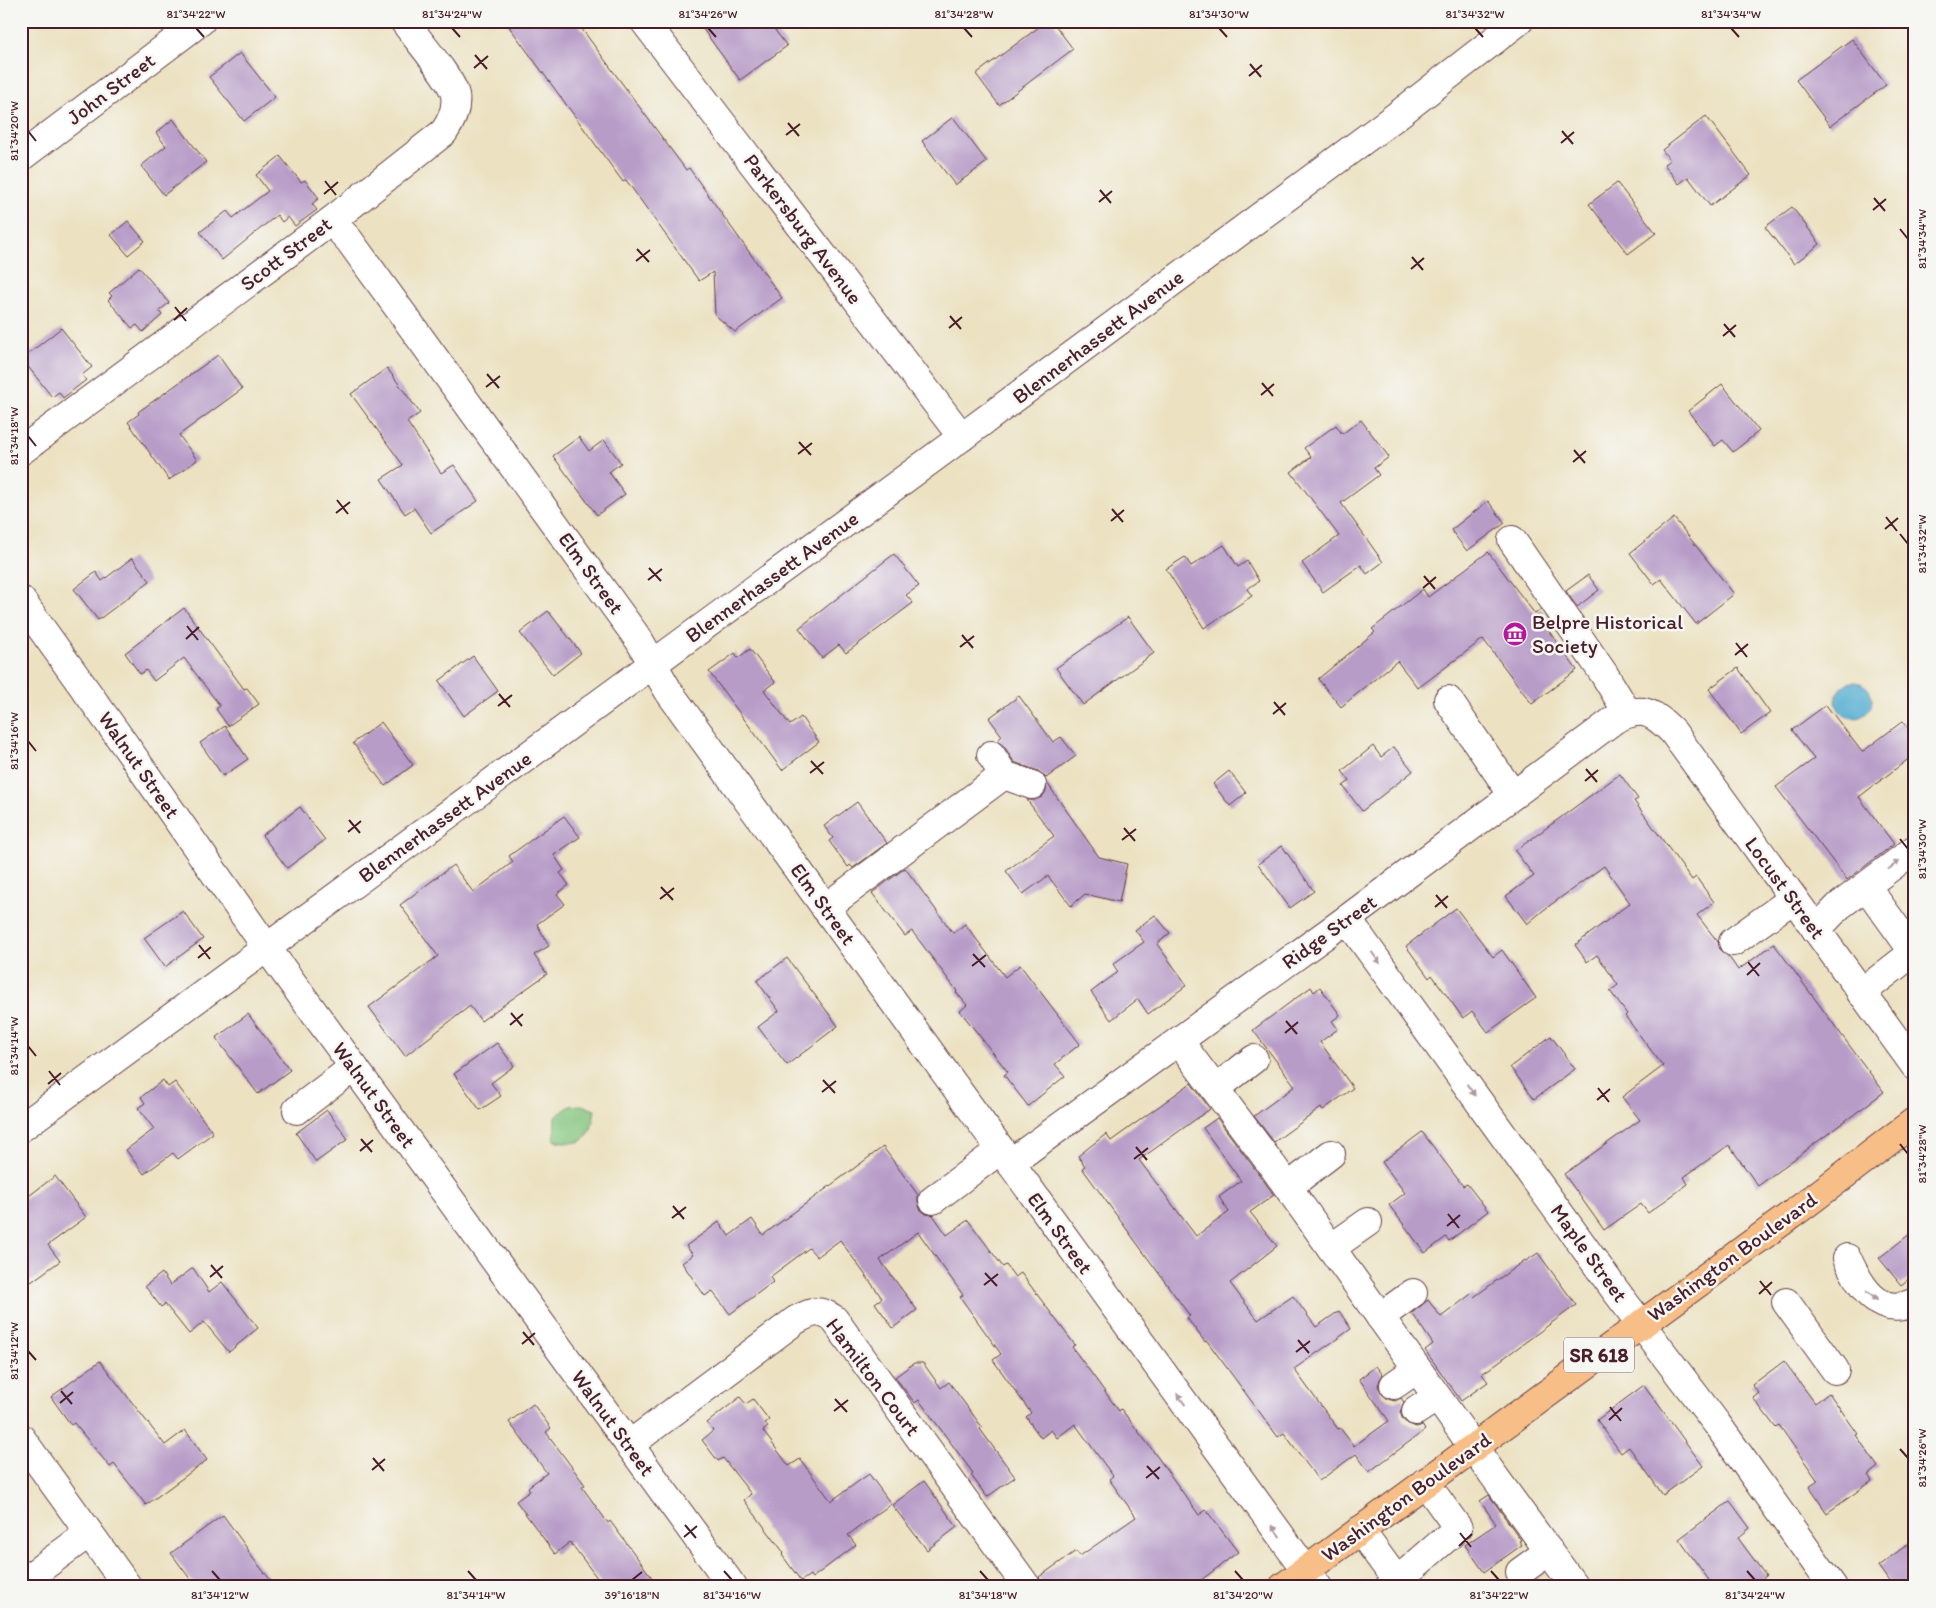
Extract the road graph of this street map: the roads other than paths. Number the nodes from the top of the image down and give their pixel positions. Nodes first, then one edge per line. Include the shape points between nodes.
1 (202, 21) edge
2 (404, 21) edge
3 (644, 21) edge
4 (1519, 21) edge
5 (21, 157) edge
6 (331, 221) junction
7 (962, 438) junction
8 (21, 451) edge
9 (1512, 540) dead end
10 (21, 600) edge
11 (652, 664) junction
12 (1448, 700) dead end
13 (1639, 713) junction
14 (1032, 786) dead end
15 (1513, 795) junction
16 (1915, 849) edge
17 (1866, 886) junction
18 (1793, 899) junction
19 (825, 908) junction
20 (1347, 919) junction
21 (1816, 930) junction
22 (1733, 942) dead end
23 (267, 948) junction
24 (1914, 952) edge
25 (1861, 993) junction
26 (1179, 1041) junction
27 (1254, 1059) dead end
28 (1915, 1066) edge
29 (354, 1067) junction
30 (1215, 1089) junction
31 (298, 1110) dead end
32 (1915, 1121) edge
33 (21, 1128) edge
34 (1331, 1154) dead end
35 (1005, 1157) junction
36 (1288, 1187) junction
37 (933, 1200) dead end
38 (1368, 1222) dead end
39 (1331, 1248) junction
40 (1847, 1258) dead end
41 (1414, 1293) dead end
42 (1786, 1302) dead end
43 (1915, 1302) edge
44 (1380, 1317) junction
45 (1641, 1324) junction
46 (1417, 1369) junction
47 (1836, 1370) dead end
48 (1394, 1385) dead end
49 (21, 1438) edge
50 (629, 1444) junction
51 (1473, 1447) junction
52 (1425, 1482) junction
53 (1360, 1530) junction
54 (89, 1533) junction
55 (1549, 1551) junction
56 (1520, 1572) dead end
57 (1312, 1578) edge
58 (21, 1583) edge
59 (1393, 1584) edge
60 (128, 1587) edge
61 (733, 1587) edge
62 (1027, 1587) edge
63 (1282, 1587) edge
64 (1575, 1587) edge
65 (1833, 1587) edge

1 - 5 street, John Street
2 - 6 street, Scott Street via 450,82 455,96 450,122 444,132
3 - 7 street, Parkersburg Avenue
4 - 7 street, Blennerhassett Avenue
6 - 8 street, Scott Street
6 - 11 street, Elm Street via 349,240 644,646
7 - 11 street, Blennerhassett Avenue
9 - 13 street, Locust Street via 1604,674
10 - 23 street, Walnut Street
11 - 19 street, Elm Street
11 - 23 street, Blennerhassett Avenue
12 - 15 street
13 - 15 street, Ridge Street via 1614,720
13 - 18 street, Locust Street via 1659,718 1672,732
14 - 19 street via 998,765
15 - 20 street, Ridge Street
17 -> 16 street
17 - 21 street via 1839,906
17 - 24 street
18 - 21 street, Locust Street
18 - 22 street
19 - 35 street, Elm Street
20 - 26 street, Ridge Street
20 -> 45 street, Maple Street
21 - 25 street, Locust Street
23 - 29 street, Walnut Street
23 - 33 street, Blennerhassett Avenue
24 - 25 street
25 - 28 street, Locust Street
26 - 30 street
26 - 35 street, Ridge Street
27 - 30 street
29 - 31 street
29 - 50 street, Walnut Street
30 - 36 street
32 - 45 main road, Washington Boulevard / SR 618
34 - 36 street
35 - 37 street, Ridge Street
57 -> 35 street, Elm Street
36 - 39 street
38 - 39 street
39 - 44 street
40 -> 43 street via 1858,1282 1872,1298 1888,1306
41 - 44 street
42 - 47 street
44 - 46 street
45 - 51 main road, Washington Boulevard / SR 618
45 - 65 street, Maple Street
46 - 48 street
46 - 51 street via 1427,1404
49 - 54 street
50 - 61 street, Walnut Street
50 - 62 street, Hamilton Court via 796,1320 811,1312 824,1312 834,1319
51 - 52 main road, Washington Boulevard / SR 618
51 - 55 street
52 - 53 main road, Washington Boulevard / SR 618
52 - 59 street via 1458,1528
53 - 57 main road, Washington Boulevard / SR 618
53 - 59 street
54 - 58 street
54 - 60 street
55 - 56 street
55 - 64 street
57 - 63 main road, Washington Boulevard / SR 618

